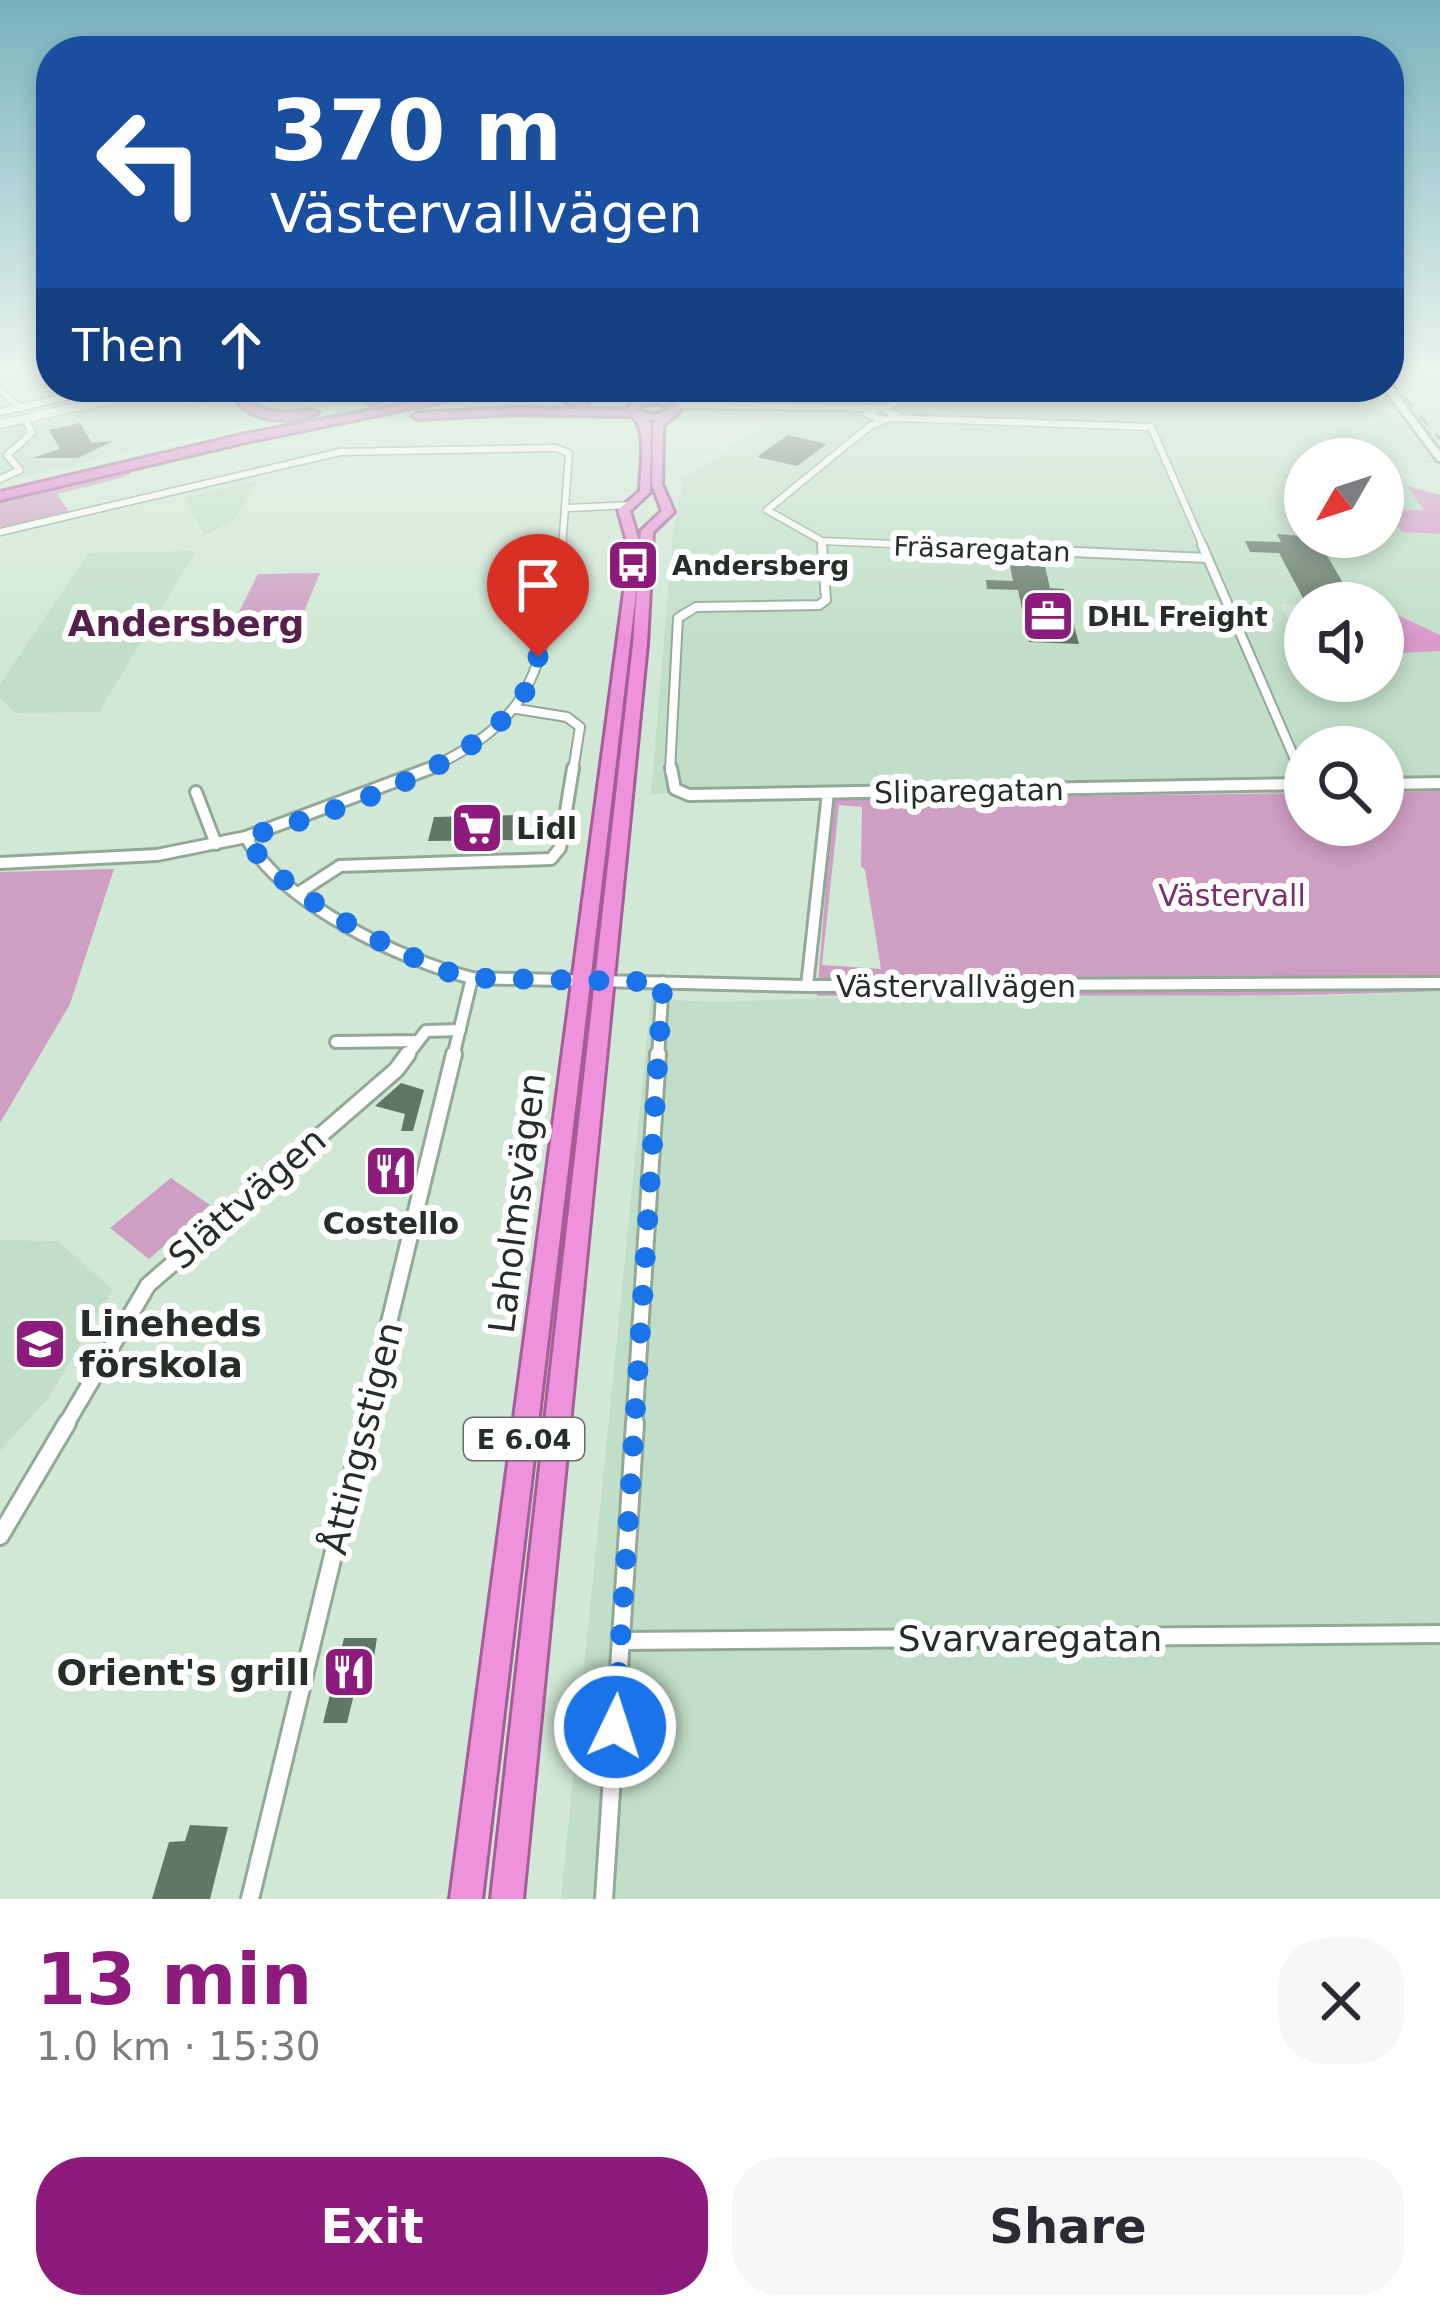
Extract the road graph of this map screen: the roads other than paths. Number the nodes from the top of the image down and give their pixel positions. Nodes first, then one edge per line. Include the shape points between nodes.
1 (14, 463) edge
2 (114, 463) edge
3 (114, 463) edge
4 (302, 463) edge
5 (569, 463) edge
6 (645, 463) edge
7 (658, 463) edge
8 (822, 463) edge
9 (1166, 463) edge
10 (0, 488) edge
11 (568, 510) junction
12 (628, 512) junction
13 (658, 519) junction
14 (0, 532) edge
15 (822, 541) junction
16 (1208, 558) junction
17 (517, 709) junction
18 (1284, 734) edge
19 (1284, 783) edge
20 (1440, 783) edge
21 (1404, 784) edge
22 (196, 792) dead end
23 (828, 793) junction
24 (246, 837) junction
25 (216, 844) junction
26 (0, 863) edge
27 (300, 892) junction
28 (472, 978) junction
29 (592, 979) junction
30 (663, 982) junction
31 (1440, 982) edge
32 (807, 986) junction
33 (460, 1030) junction
34 (416, 1041) junction
35 (336, 1042) dead end
36 (0, 1536) edge
37 (1440, 1634) edge
38 (621, 1641) junction
39 (250, 1899) edge
40 (466, 1899) edge
41 (507, 1899) edge
42 (604, 1899) edge

1 - 10 street via 20,470
2 - 10 highway
3 - 10 highway
4 - 14 street
5 - 11 street
6 - 12 highway, Laholmsvägen / E 6.04 via 645,492
7 - 13 highway, Laholmsvägen via 668,512
8 - 15 street, Fräsaregatan via 765,508
9 - 16 street
11 - 12 street
11 - 17 street via 536,673
12 - 13 highway
12 - 29 highway, Laholmsvägen / E 6.04 via 633,565
13 - 29 highway, Laholmsvägen / E 6.04 via 647,531
15 - 16 street, Fräsaregatan
15 - 23 street, Sliparegatan via 826,599 819,605 696,607 681,614 670,778 689,795
16 - 18 street
17 - 24 street via 445,761
17 - 27 street via 567,717 580,727 560,848 551,859 340,866
19 - 23 street, Sliparegatan
20 - 21 street
22 - 25 street
23 - 32 street
24 - 25 street
24 - 27 street, Västervallvägen via 265,867
25 - 26 street
27 - 28 street, Västervallvägen via 426,964
28 - 29 street, Västervallvägen
28 - 33 street, Åttingsstigen
29 - 30 street, Västervallvägen
29 - 40 highway, Laholmsvägen / E 6.04
29 - 41 highway, Laholmsvägen / E 6.04
30 - 32 street, Västervallvägen
30 - 38 street
31 - 32 street, Västervallvägen
33 - 34 street via 426,1031
33 - 39 street, Åttingsstigen
34 - 35 street
34 - 36 street, Slättvägen via 395,1070 148,1285
37 - 38 street, Svarvaregatan
38 - 42 street

